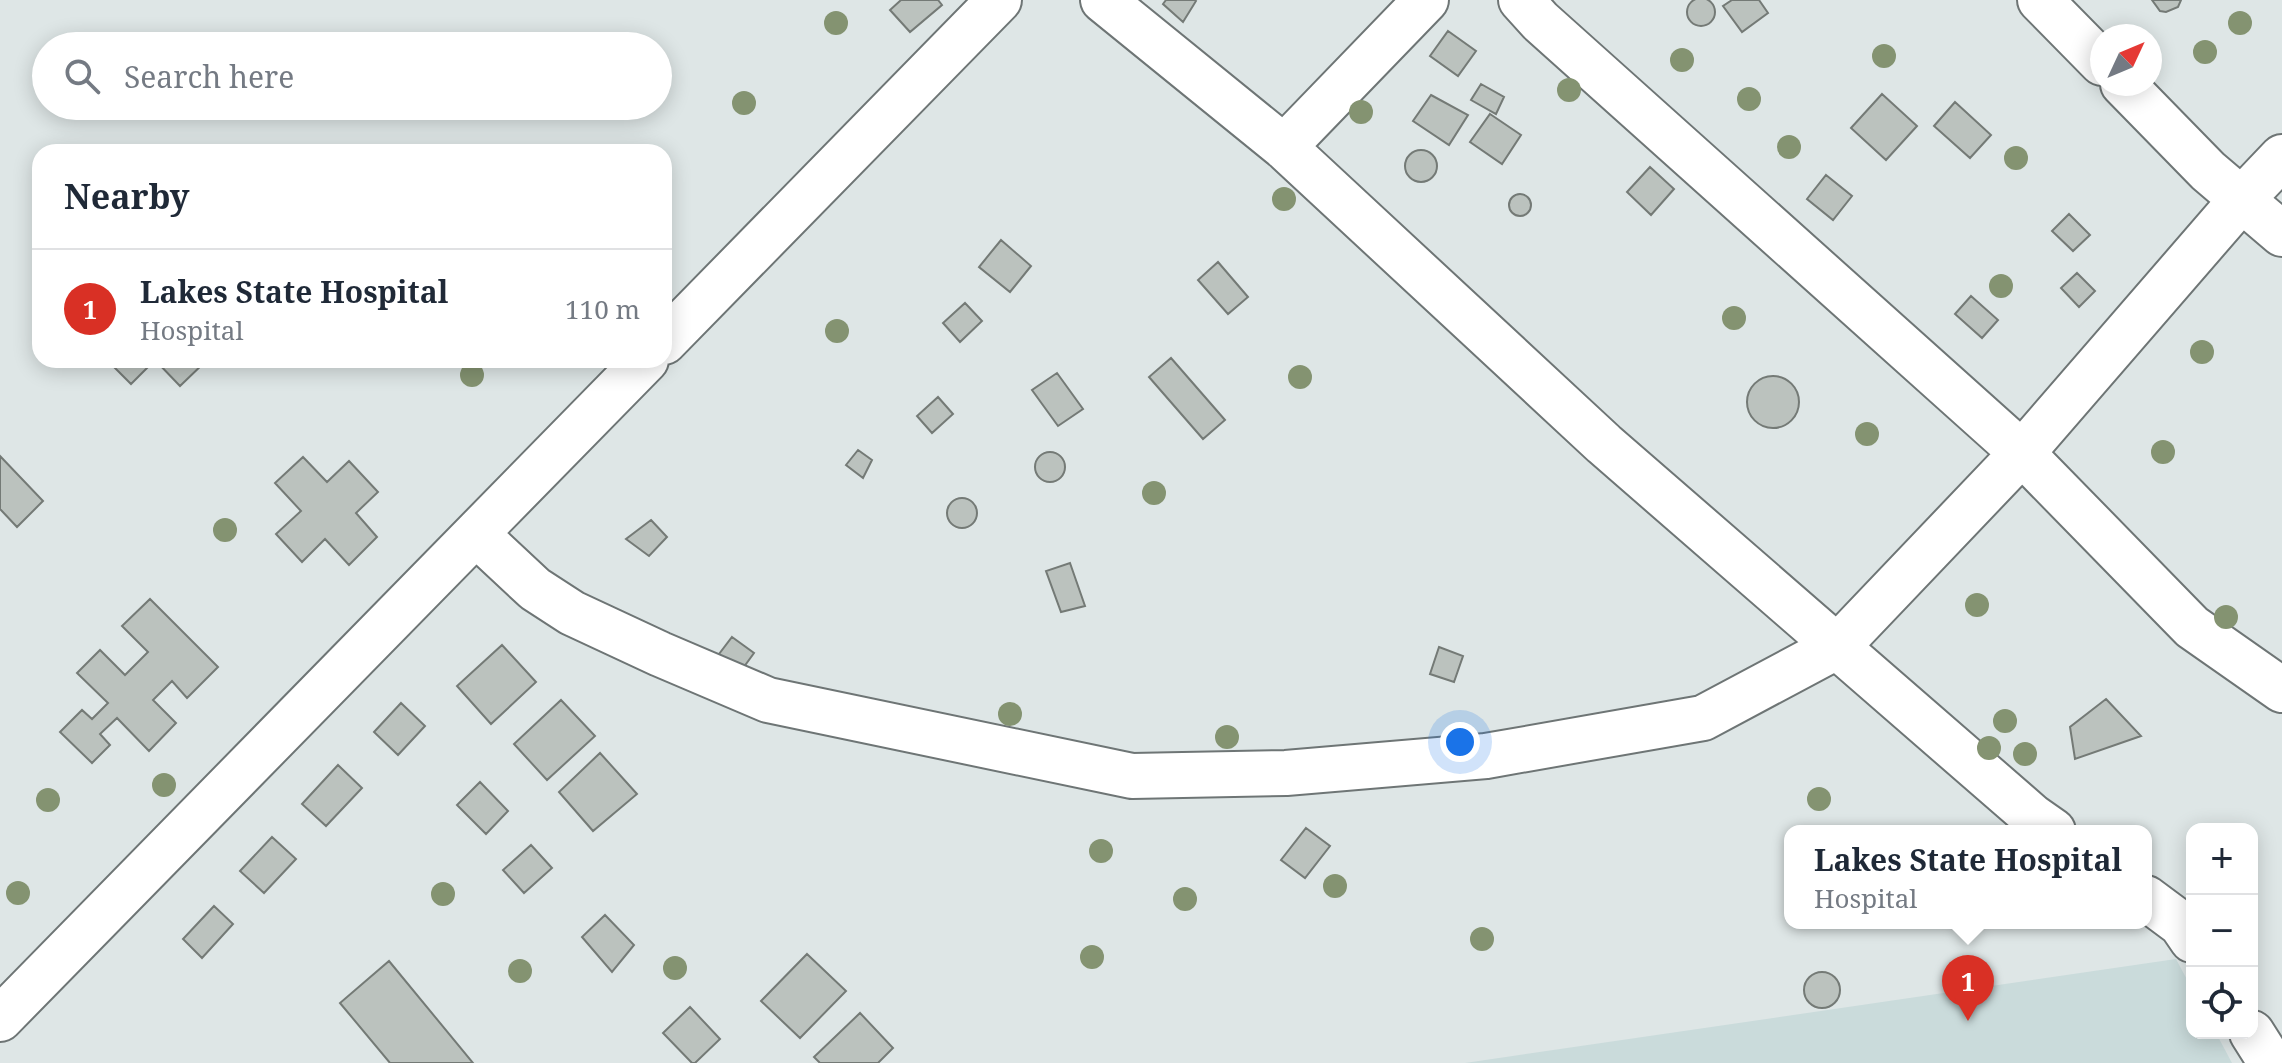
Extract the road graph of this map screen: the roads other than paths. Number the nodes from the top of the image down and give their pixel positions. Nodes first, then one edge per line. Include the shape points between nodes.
1 (999, 0) edge
2 (1103, 0) edge
3 (1426, 0) edge
4 (1521, 0) edge
5 (2040, 0) edge
6 (2090, 51) edge
7 (2135, 96) edge
8 (1284, 147) junction
9 (2282, 157) edge
10 (2242, 199) junction
11 (2282, 234) edge
12 (672, 334) edge
13 (638, 368) edge
14 (2022, 453) junction
15 (476, 534) junction
16 (1838, 646) junction
17 (2282, 690) edge
18 (2044, 825) edge
19 (2152, 902) edge
20 (2186, 931) edge
21 (0, 1019) edge
22 (2256, 1039) edge
23 (2271, 1063) edge

1 - 12 street
2 - 8 street
3 - 8 street
4 - 14 street
5 - 6 street
7 - 10 street
8 - 16 street via 1604,444
9 - 10 street
10 - 11 street
10 - 14 street
13 - 15 street
14 - 16 street
14 - 17 street via 2192,627
15 - 16 street via 535,589 572,613 768,700 1132,776 1286,773 1486,756 1703,718
15 - 21 street
16 - 18 street
19 - 20 street
22 - 23 street

